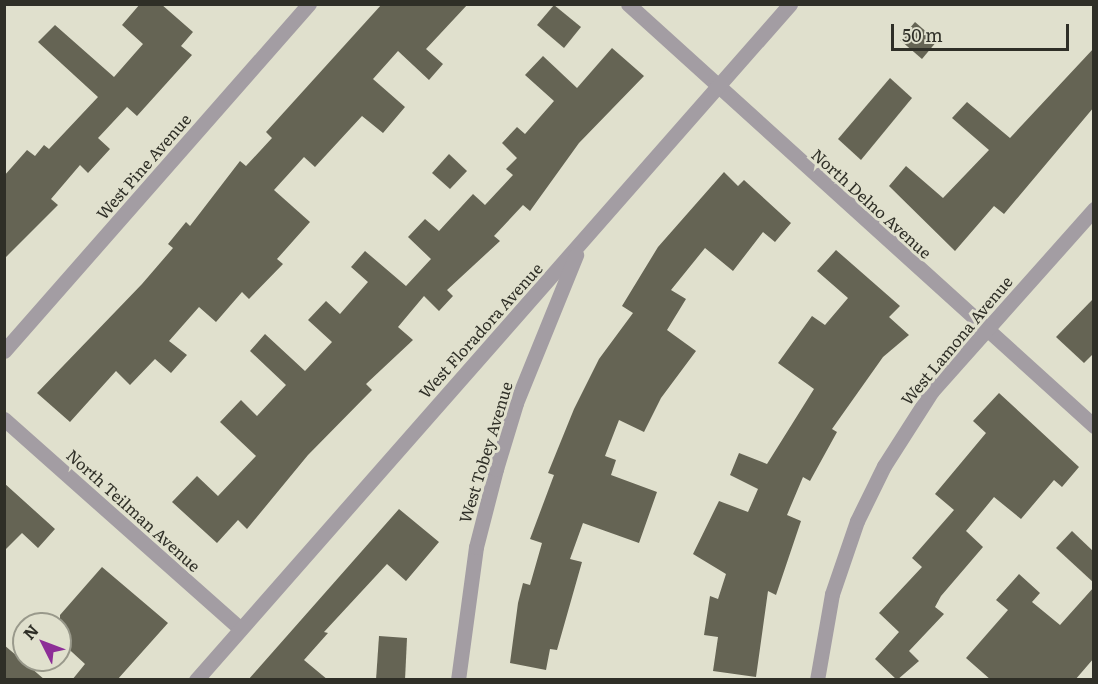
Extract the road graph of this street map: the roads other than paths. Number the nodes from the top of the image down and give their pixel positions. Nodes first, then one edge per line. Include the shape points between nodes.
1 (309, 4) edge
2 (628, 4) edge
3 (787, 6) edge
4 (717, 86) junction
5 (1094, 209) edge
6 (581, 244) junction
7 (986, 330) junction
8 (4, 351) edge
9 (4, 419) edge
10 (1094, 426) edge
11 (239, 628) junction
12 (196, 680) edge
13 (458, 680) edge
14 (817, 680) edge

1 - 8 street, West Pine Avenue
2 - 4 street, North Delno Avenue
3 - 4 street, West Floradora Avenue
4 - 6 street, West Floradora Avenue
4 - 7 street, North Delno Avenue
5 - 7 street, West Lamona Avenue
6 - 11 street, West Floradora Avenue
6 - 13 street, West Tobey Avenue via 516,403 496,469 473,558
7 - 10 street, North Delno Avenue
7 - 14 street, West Lamona Avenue via 909,424 857,521 832,594
9 - 11 street, North Teilman Avenue
11 - 12 street, West Floradora Avenue

